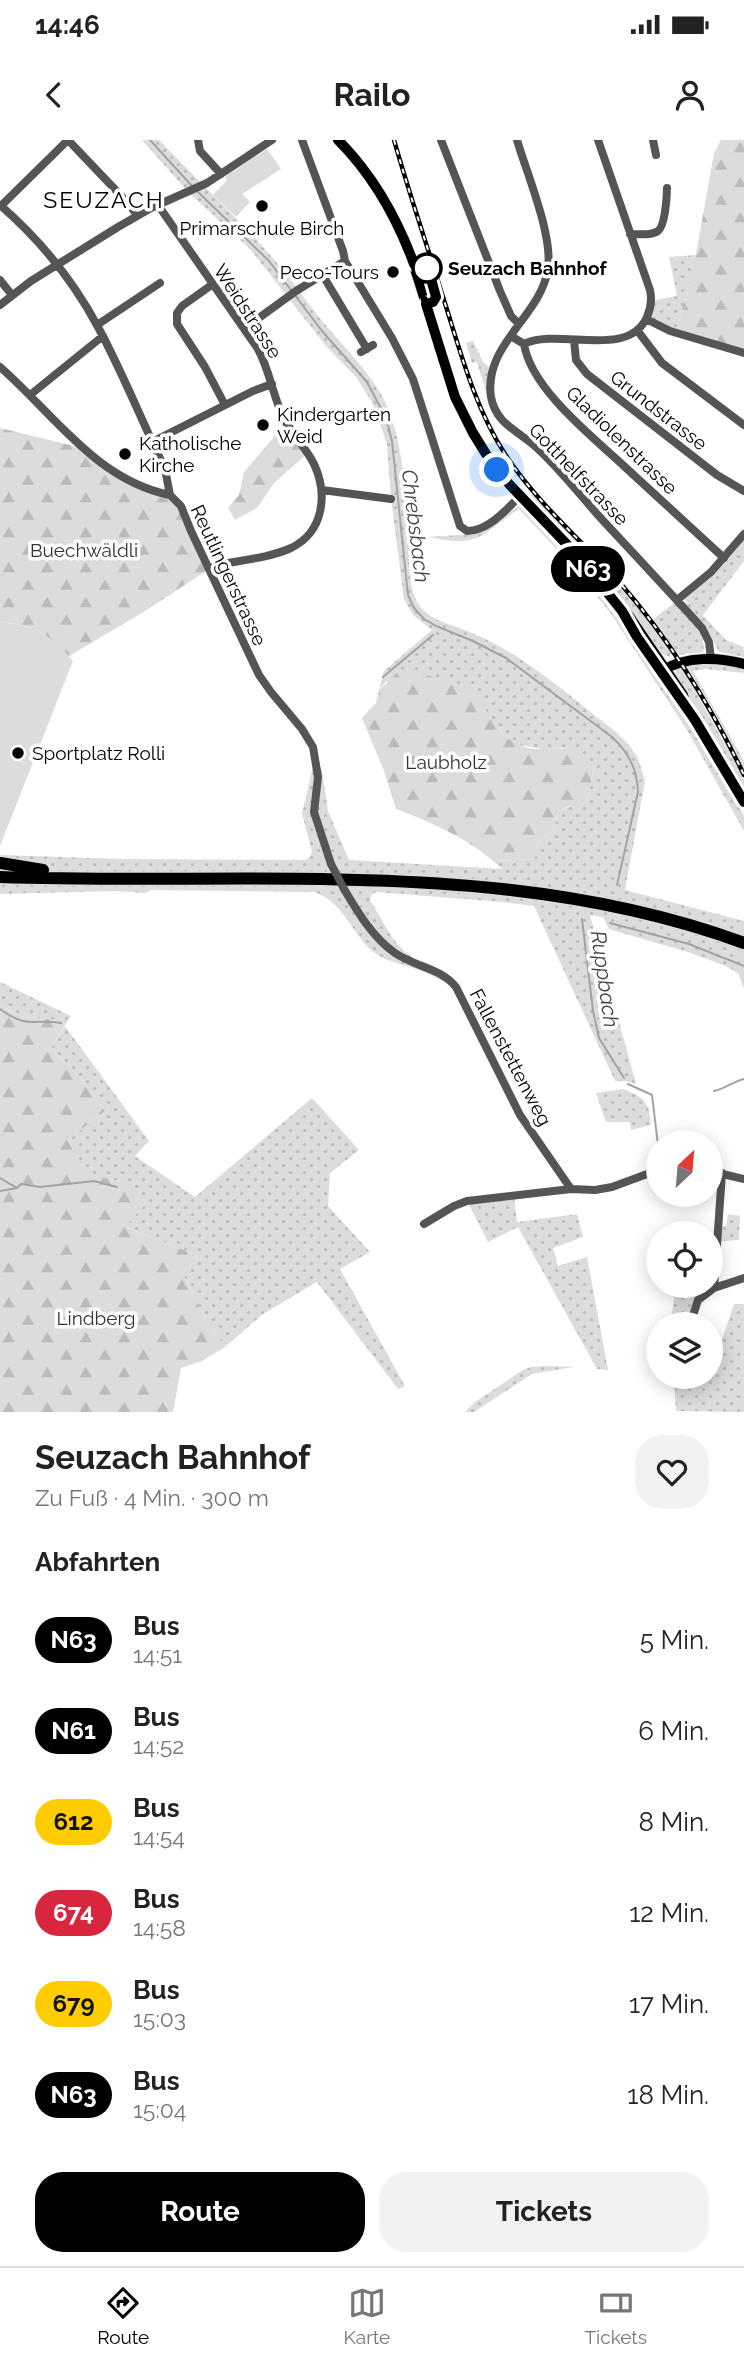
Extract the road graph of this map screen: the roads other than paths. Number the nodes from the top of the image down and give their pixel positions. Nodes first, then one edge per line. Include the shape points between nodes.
1 (68, 140) edge
2 (198, 140) edge
3 (272, 140) edge
4 (302, 140) edge
5 (338, 140) edge
6 (441, 140) edge
7 (517, 140) edge
8 (598, 140) edge
9 (656, 140) edge
10 (656, 155) dead end
11 (221, 174) junction
12 (667, 188) dead end
13 (158, 205) junction
14 (0, 206) edge
15 (137, 215) junction
16 (630, 234) junction
17 (345, 261) junction
18 (56, 265) junction
19 (322, 274) junction
20 (0, 280) edge
21 (160, 283) dead end
22 (213, 284) junction
23 (12, 295) junction
24 (0, 305) edge
25 (646, 319) junction
26 (519, 324) junction
27 (97, 325) junction
28 (245, 328) junction
29 (637, 330) junction
30 (103, 336) junction
31 (511, 336) junction
32 (574, 340) junction
33 (524, 344) junction
34 (367, 349) dead end
35 (744, 353) edge
36 (0, 367) edge
37 (272, 384) junction
38 (30, 395) junction
39 (225, 405) junction
40 (744, 425) edge
41 (152, 442) junction
42 (322, 490) junction
43 (744, 491) edge
44 (170, 495) junction
45 (520, 496) junction
46 (391, 499) dead end
47 (744, 534) edge
48 (724, 558) junction
49 (209, 569) junction
50 (677, 600) junction
51 (711, 659) junction
52 (744, 664) edge
53 (663, 670) junction
54 (310, 741) joint
55 (744, 802) edge
56 (0, 863) edge
57 (0, 869) edge
58 (43, 870) junction
59 (0, 879) edge
60 (744, 935) edge
61 (744, 943) edge
62 (723, 1173) edge
63 (646, 1174) edge
64 (744, 1179) edge
65 (570, 1189) junction
66 (424, 1224) dead end
67 (744, 1278) edge
68 (723, 1285) edge

1 - 14 street
1 - 15 street
2 - 11 street via 200,151
3 - 11 street
4 - 17 street
5 - 45 main road via 363,167 394,217 414,264 460,408 486,454
6 - 26 street via 500,291
7 - 26 street, Gotthelfstrasse via 549,253 543,287
8 - 16 street
9 - 10 street
11 - 13 street
12 - 16 street via 659,230
13 - 15 street
13 - 22 street, Weidstrasse
14 - 18 street, Reutlingerstrasse
15 - 18 street
16 - 25 street via 650,292
17 - 19 street
17 - 45 street via 413,379 461,528 471,532 486,525
18 - 23 street
18 - 27 street, Reutlingerstrasse
19 - 28 street
19 - 34 street
20 - 23 street
21 - 27 street
22 - 28 street, Weidstrasse
22 - 39 street via 182,306 177,324
23 - 24 street
25 - 29 street
25 - 35 street
26 - 31 street, Gotthelfstrasse
27 - 30 street, Reutlingerstrasse
28 - 37 street, Weidstrasse
29 - 32 street via 617,339
29 - 40 street via 660,361
30 - 38 street
30 - 41 street, Reutlingerstrasse
31 - 33 street
31 - 50 street, Gotthelfstrasse via 491,377 491,397 498,416 541,452
32 - 33 street via 541,339
32 - 43 street, Grundstrasse via 575,357 587,374
33 - 48 street, Gladiolenstrasse via 534,369 566,412
36 - 38 street
37 - 39 street
37 - 42 street, Weidstrasse via 282,414 310,456
38 - 44 street via 97,461 133,483
39 - 41 street
41 - 44 street, Reutlingerstrasse via 165,469
42 - 46 street
42 - 49 street via 317,521 298,544
44 - 49 street, Reutlingerstrasse via 181,506
45 - 53 main road via 622,611
47 - 48 street
48 - 50 street
49 - 54 street, Reutlingerstrasse via 259,675
50 - 51 street, Gotthelfstrasse via 705,632
51 - 52 main road
51 - 53 main road via 690,660
53 - 55 main road
54 - 65 street, Fallenstettenweg, bridge via 318,777 316,821 344,889 388,948 444,975 456,987 520,1115
56 - 58 highway
57 - 58 highway
58 - 60 highway via 350,872 493,881 640,905
59 - 61 highway via 320,879 467,886 601,905
62 - 64 street
63 - 65 street via 612,1187
65 - 66 street via 467,1201
67 - 68 street

